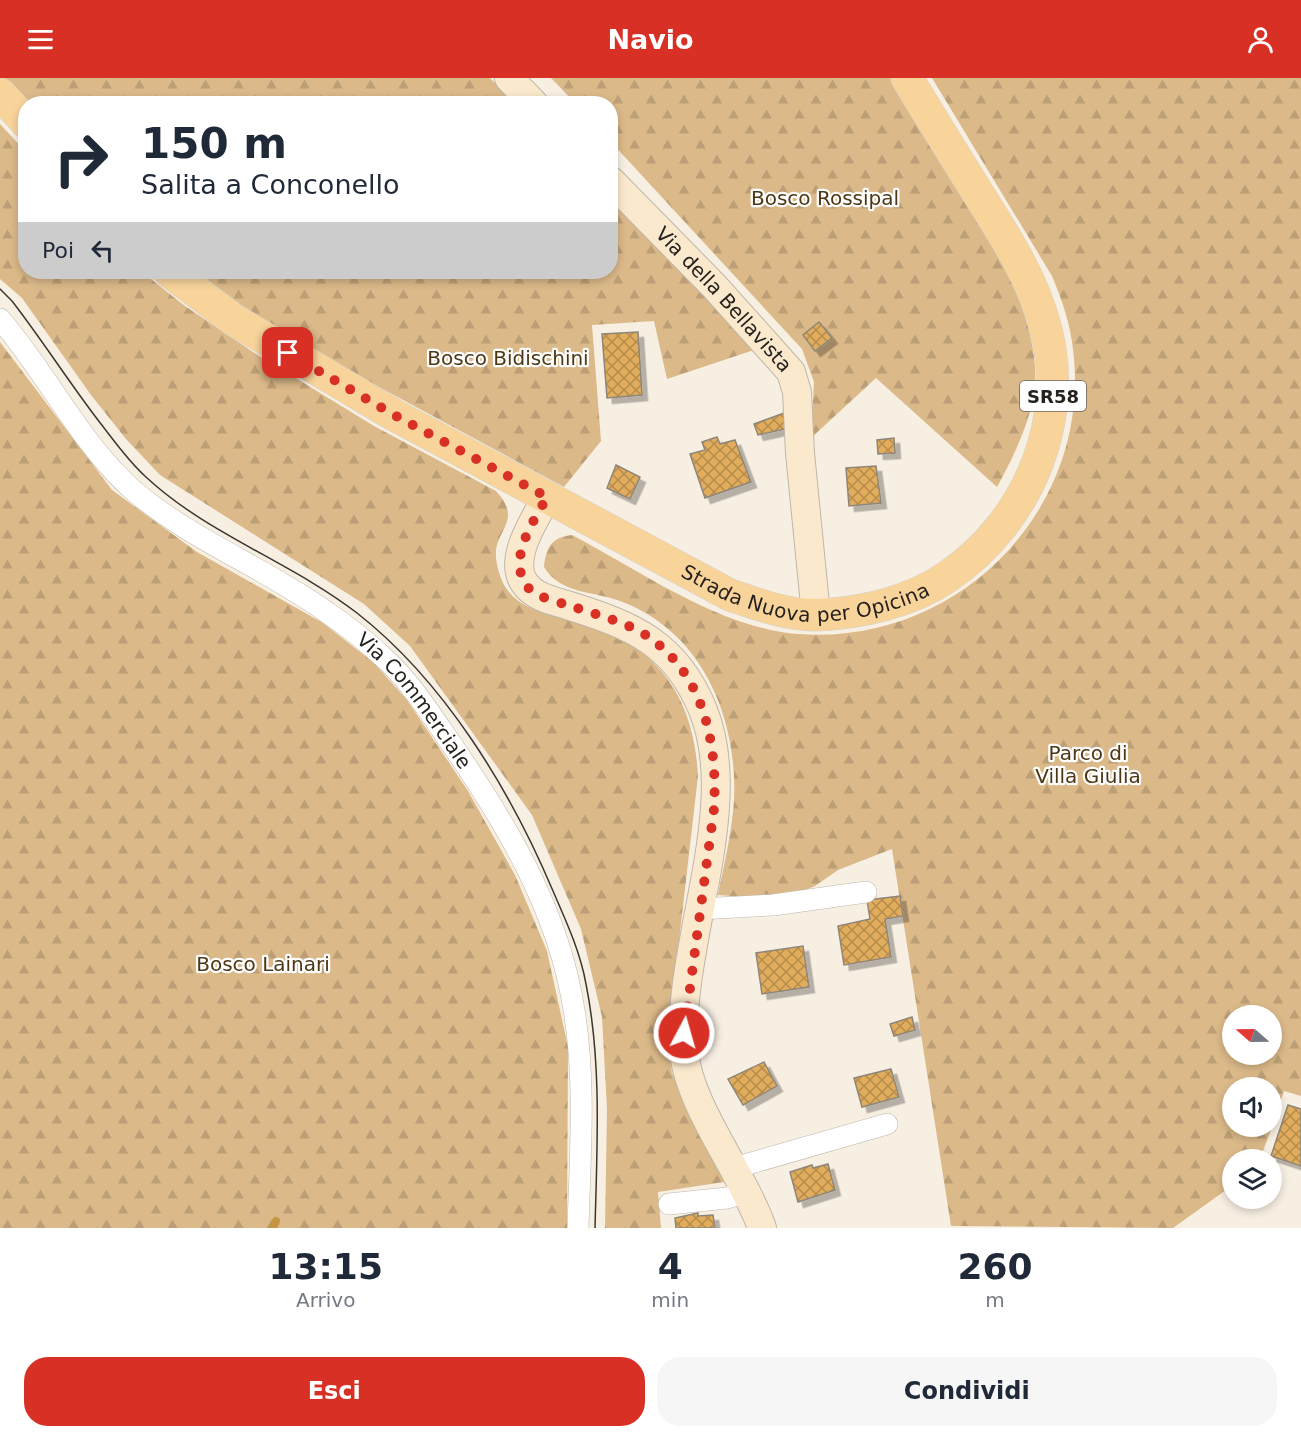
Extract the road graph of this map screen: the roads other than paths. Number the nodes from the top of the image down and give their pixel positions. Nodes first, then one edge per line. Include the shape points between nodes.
1 (509, 78) edge
2 (907, 78) edge
3 (0, 94) edge
4 (526, 96) edge
5 (18, 113) edge
6 (618, 188) edge
7 (179, 279) edge
8 (0, 320) edge
9 (547, 497) junction
10 (816, 615) junction
11 (866, 892) dead end
12 (700, 909) junction
13 (887, 1124) dead end
14 (734, 1168) junction
15 (747, 1192) junction
16 (669, 1204) dead end
17 (578, 1228) edge
18 (762, 1228) edge

1 - 4 main road
2 - 10 main road, Strada Nuova per Opicina / SR58 via 1027,276 1050,350 1054,378 1052,415 1040,459 1023,496 977,554 946,578 910,596 861,610
3 - 5 main road
6 - 10 main road, Via della Bellavista via 791,372 797,392
7 - 9 main road, Strada Nuova per Opicina / SR58 via 234,320 288,353
8 - 17 street, Via Commerciale via 103,458 133,490 193,535 327,612 384,658 428,710 502,820 550,920 574,1009 581,1092
9 - 10 main road, Strada Nuova per Opicina / SR58 via 730,595 772,609
9 - 12 main road via 523,546 519,564 524,584 535,593 615,620 656,643 674,660 703,710 716,773
11 - 12 street via 773,905
12 - 14 main road via 684,1051 692,1084
13 - 14 street
14 - 15 main road
15 - 16 street
15 - 18 main road

